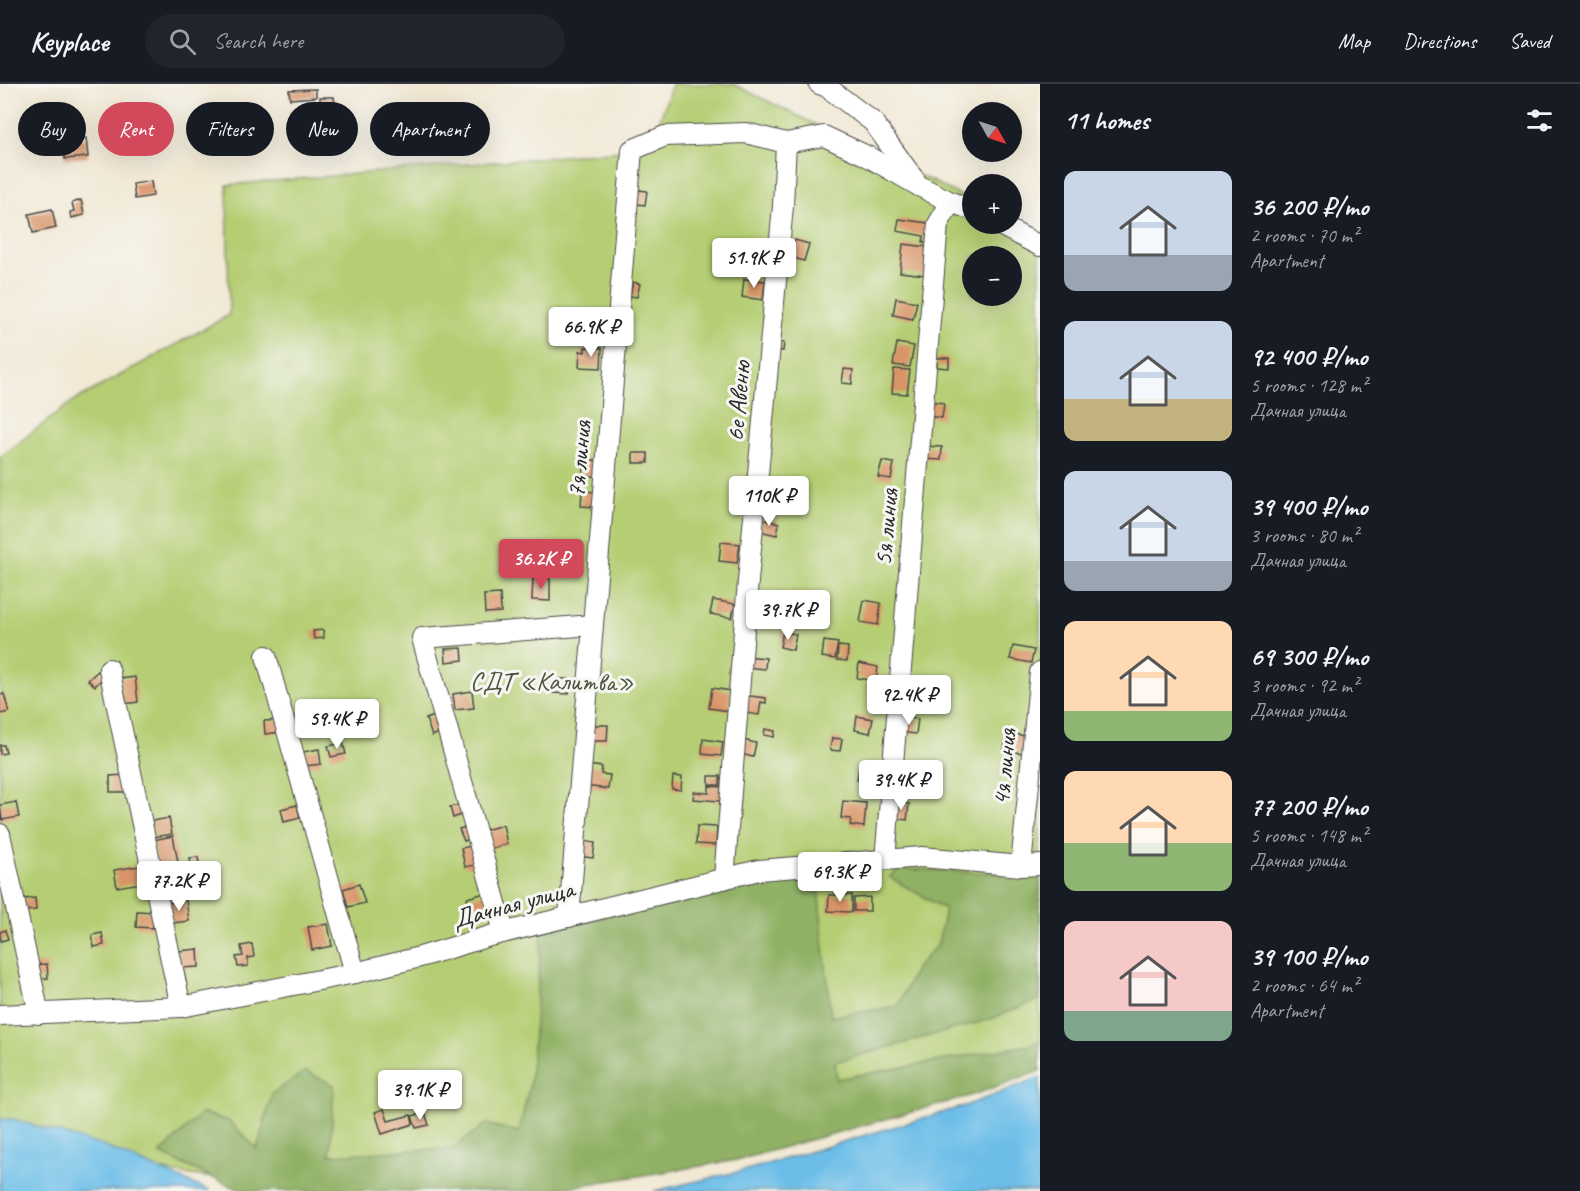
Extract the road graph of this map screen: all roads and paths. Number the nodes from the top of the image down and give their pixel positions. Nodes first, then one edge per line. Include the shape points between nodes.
1 (819, 84) edge
2 (786, 143) junction
3 (919, 186) junction
4 (951, 202) junction
5 (962, 206) edge
6 (1017, 234) edge
7 (1040, 246) edge
8 (593, 625) junction
9 (266, 656) dead end
10 (110, 669) dead end
11 (1040, 672) edge
12 (0, 834) edge
13 (885, 860) junction
14 (1031, 865) edge
15 (724, 879) junction
16 (569, 917) junction
17 (504, 932) junction
18 (355, 973) junction
19 (181, 1007) junction
20 (39, 1014) junction
21 (0, 1015) edge

1 - 3 street via 873,122
2 - 3 street via 824,136
2 - 8 street, 7я линия via 747,133 665,136 632,150
2 - 15 street, 6е Авеню
3 - 4 street
4 - 5 street
4 - 13 street, 5я линия via 938,224
6 - 7 street
8 - 16 street, 7я линия
8 - 17 street via 422,638
9 - 18 street
10 - 19 street
11 - 14 street, 4я линия
12 - 20 street
13 - 14 street, Дачная улица via 922,857
13 - 15 street, Дачная улица via 759,870
15 - 16 street, Дачная улица
16 - 17 street, Дачная улица
17 - 18 street, Дачная улица
18 - 19 street, Дачная улица
19 - 20 street, Дачная улица
20 - 21 street, Дачная улица

